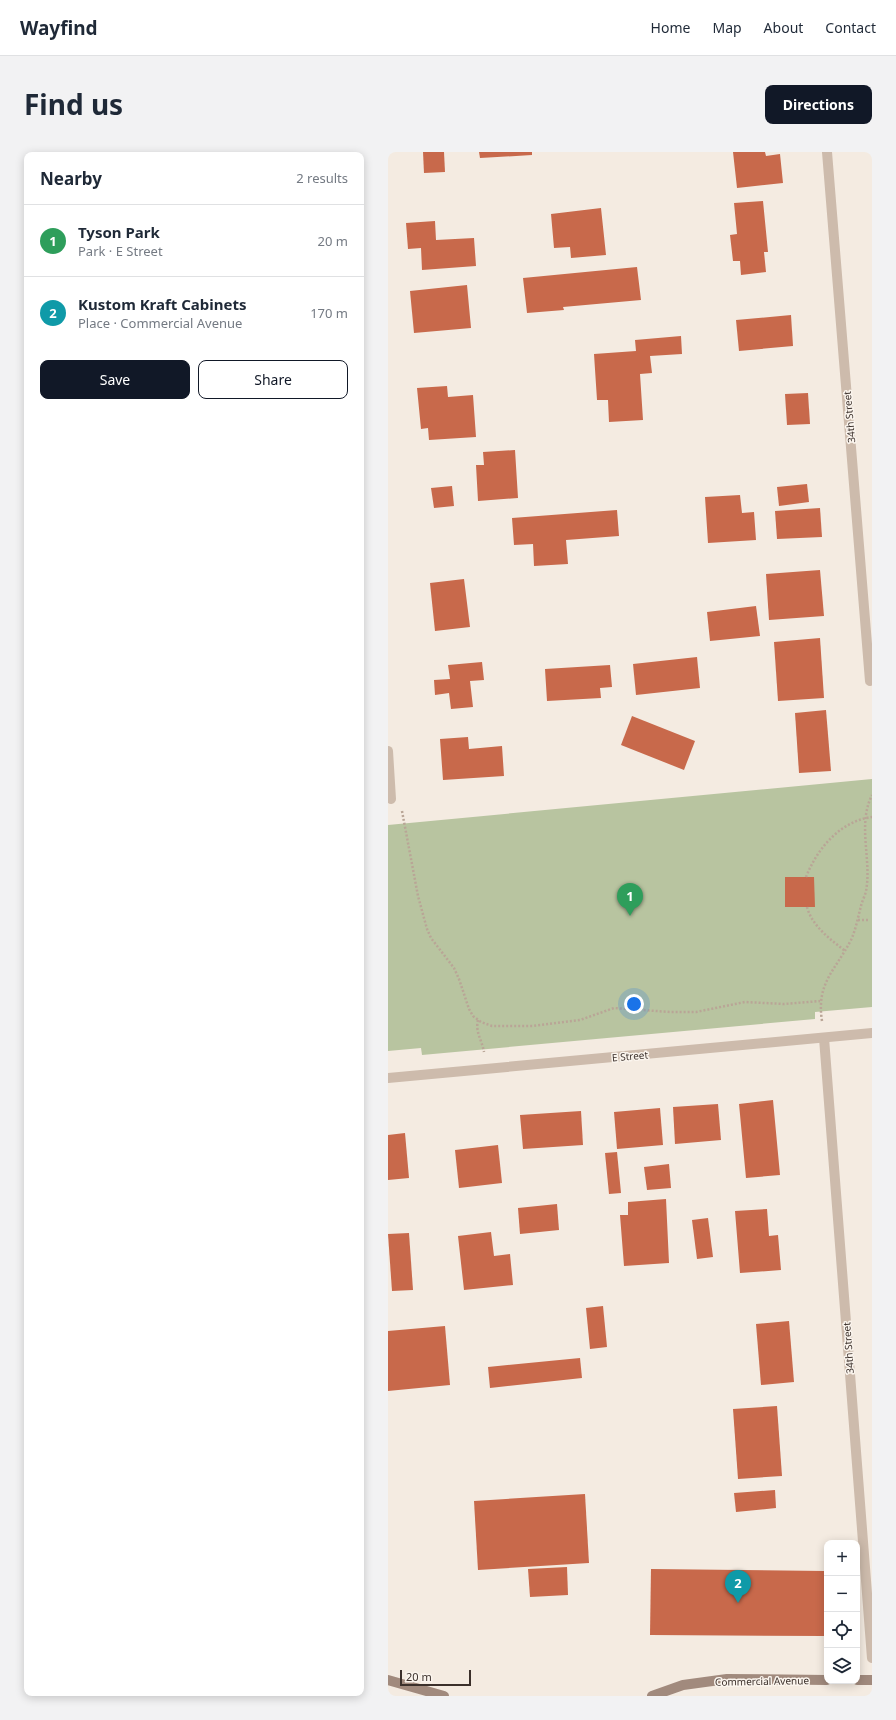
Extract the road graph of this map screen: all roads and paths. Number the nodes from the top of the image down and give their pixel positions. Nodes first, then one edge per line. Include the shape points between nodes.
1 (827, 152) edge
2 (870, 682) dead end
3 (388, 751) edge
4 (872, 795) edge
5 (391, 799) dead end
6 (402, 806) dead end
7 (872, 817) edge
8 (867, 818) junction
9 (806, 877) dead end
10 (807, 907) dead end
11 (858, 920) junction
12 (869, 920) dead end
13 (845, 951) junction
14 (820, 1001) junction
15 (478, 1020) junction
16 (872, 1033) edge
17 (824, 1038) junction
18 (486, 1069) junction
19 (388, 1078) edge
20 (872, 1658) edge
21 (388, 1680) edge
22 (824, 1680) edge
23 (860, 1680) edge
24 (872, 1680) edge
25 (444, 1696) edge
26 (652, 1696) edge

1 - 2 street, 34th Street
3 - 5 street
4 - 8 path via 868,802
6 - 15 path via 418,896 427,929 454,968 469,1009
7 - 8 path
8 - 9 path via 843,827 830,838
8 - 11 path via 868,881
10 - 13 path via 824,933
11 - 12 path
11 - 13 path
13 - 14 path via 826,981
14 - 15 path via 784,1004 745,1002 696,1012 614,1008 580,1020 533,1026 492,1026
14 - 17 path
15 - 18 path via 478,1037 483,1047
16 - 17 street, E Street
17 - 18 street, E Street
17 - 20 street, 34th Street
18 - 19 street, E Street
21 - 25 street
22 - 26 street, Commercial Avenue via 727,1679 683,1685
23 - 24 street

